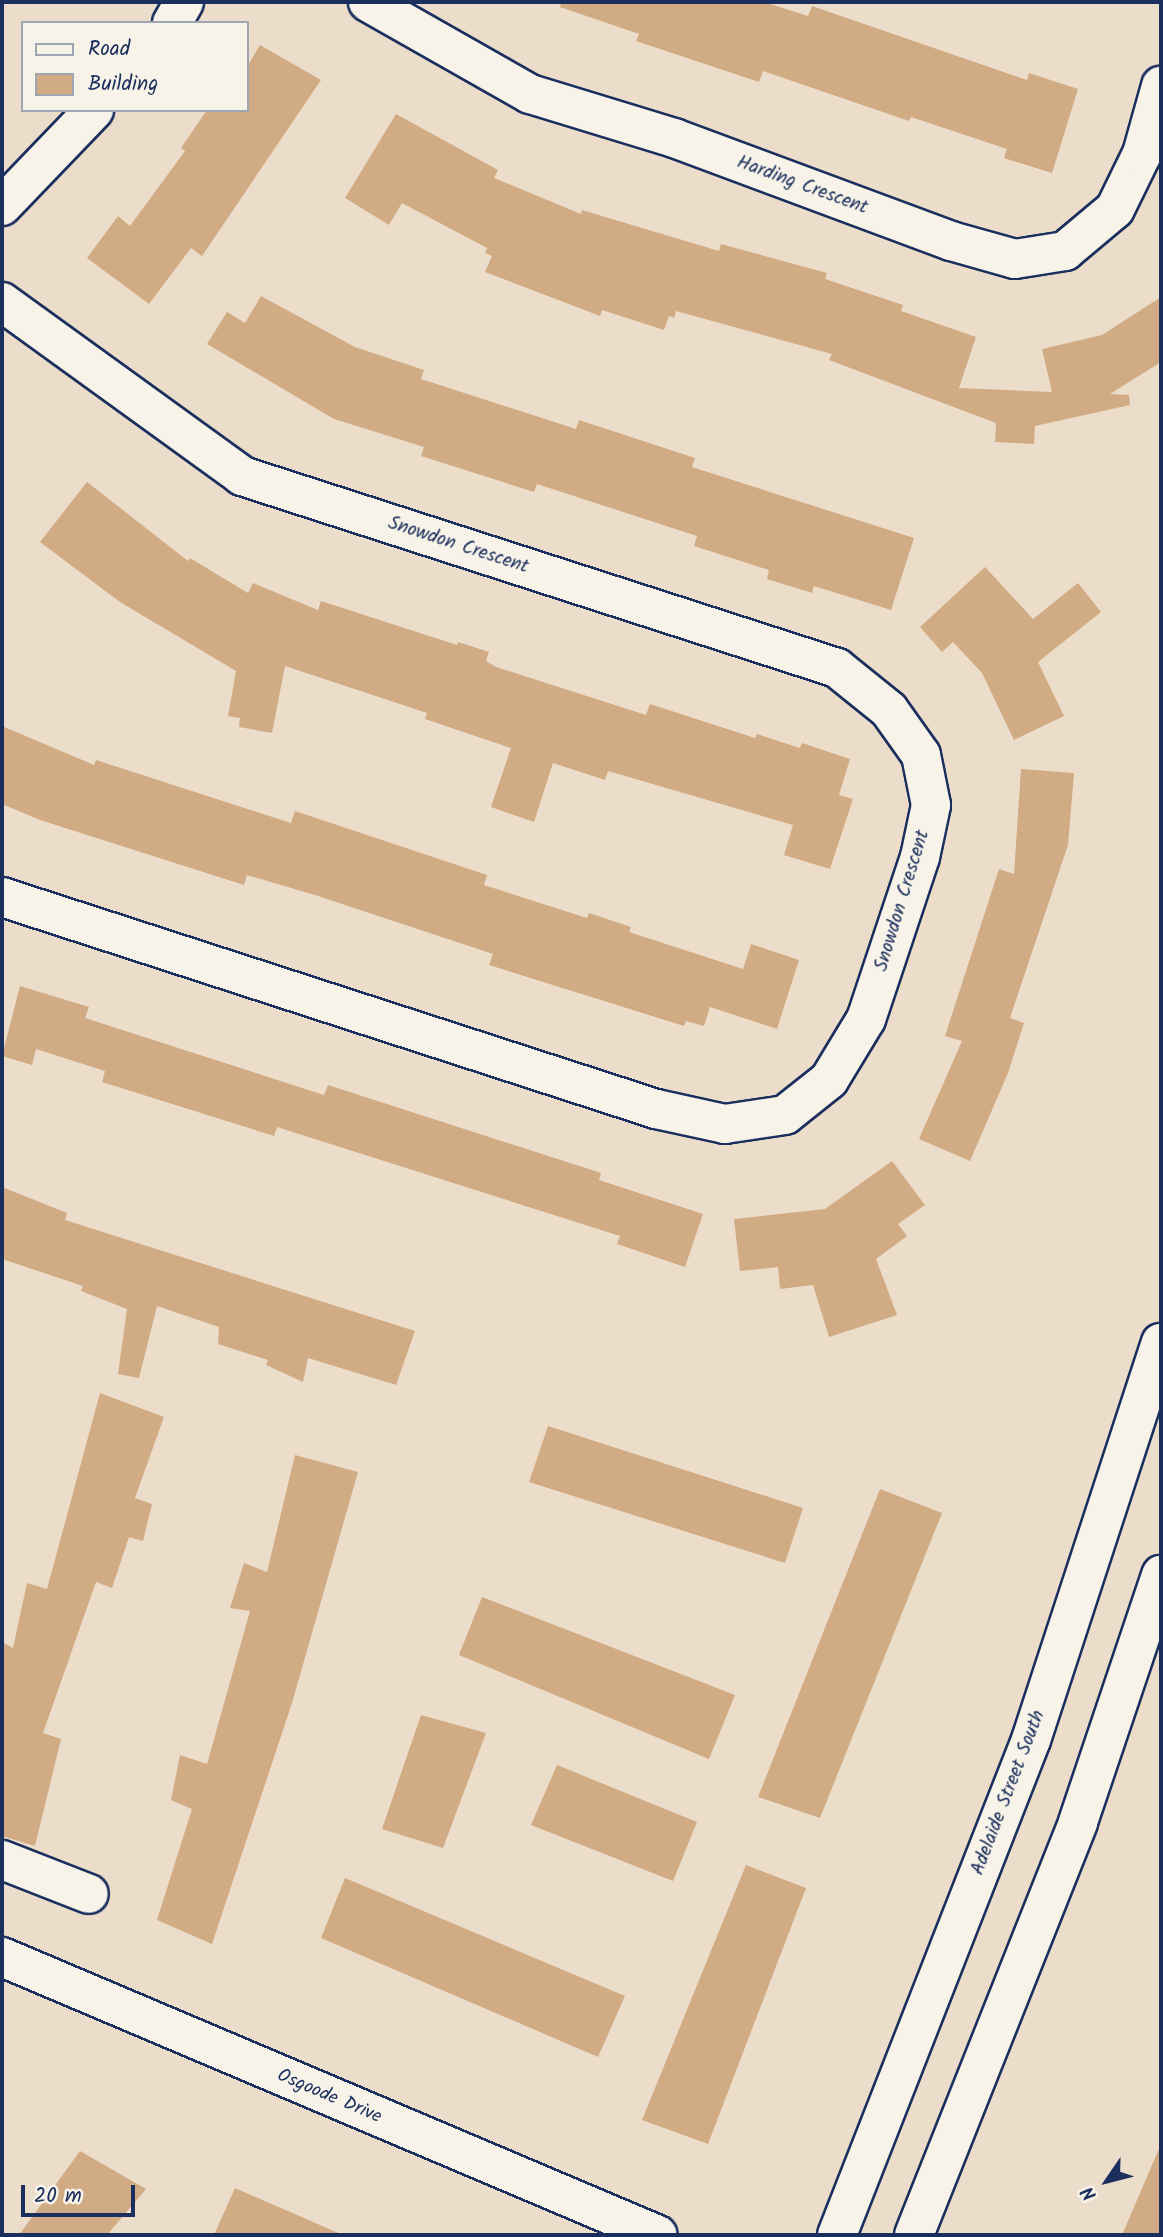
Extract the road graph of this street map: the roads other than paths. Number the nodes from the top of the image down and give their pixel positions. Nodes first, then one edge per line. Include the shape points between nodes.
1 (184, 2) edge
2 (368, 2) edge
3 (173, 21) edge
4 (1161, 86) edge
5 (92, 112) edge
6 (2, 206) edge
7 (2, 302) edge
8 (2, 897) edge
9 (1161, 1343) edge
10 (1161, 1575) edge
11 (2, 1860) edge
12 (89, 1894) dead end
13 (2, 1957) edge
14 (658, 2235) edge
15 (837, 2235) edge
16 (914, 2235) edge

1 - 3 street
2 - 4 street, Harding Crescent via 530,94 674,138 951,241 1016,259 1065,251 1115,209 1142,154
5 - 6 street
7 - 8 street, Snowdon Crescent via 242,476 837,668 889,710 921,755 931,805 920,857 866,1019 829,1080 785,1115 725,1124 656,1109
9 - 15 street, Adelaide Street South via 1031,1740
10 - 16 street via 1078,1822
11 - 12 street
13 - 14 street, Osgoode Drive

